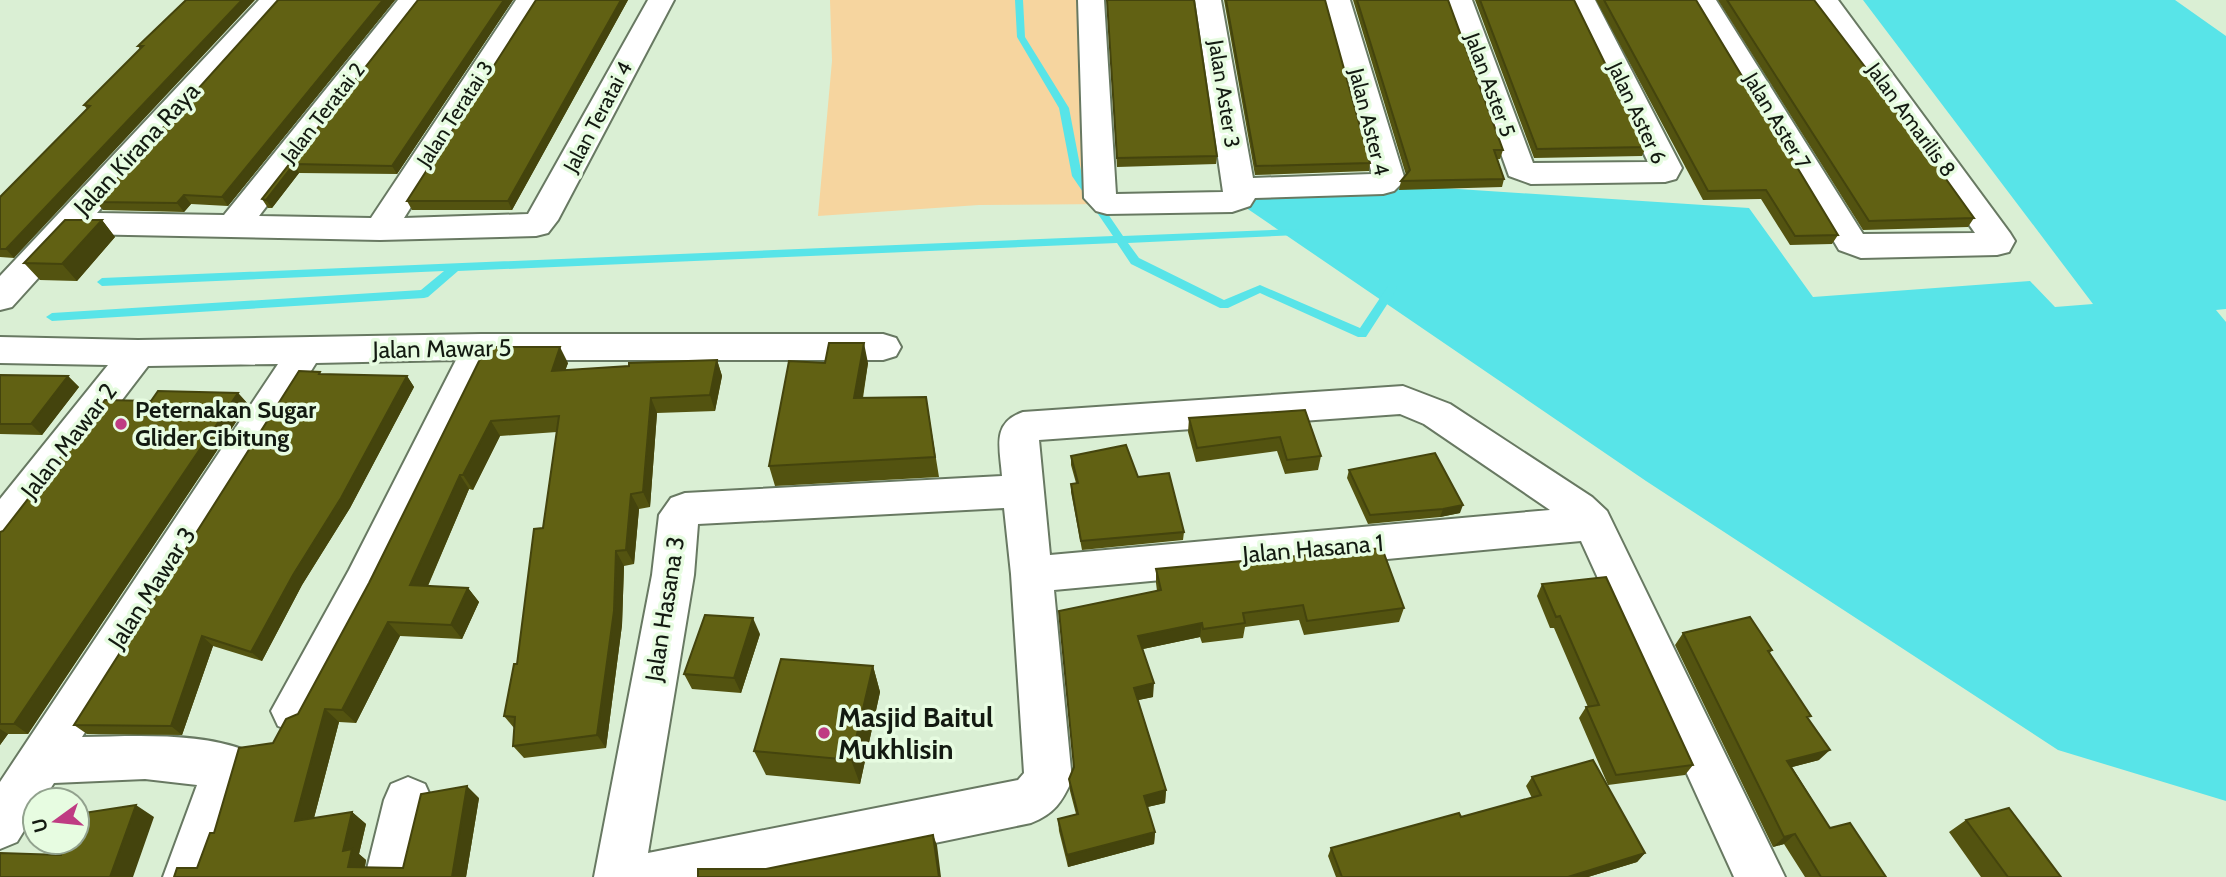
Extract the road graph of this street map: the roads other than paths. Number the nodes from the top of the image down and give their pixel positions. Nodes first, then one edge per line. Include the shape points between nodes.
1 (274, 0) edge
2 (412, 0) edge
3 (529, 0) edge
4 (661, 0) edge
5 (1091, 0) edge
6 (1208, 0) edge
7 (1336, 0) edge
8 (1459, 0) edge
9 (1582, 0) edge
10 (1703, 0) edge
11 (1824, 0) edge
12 (1520, 169) joint
13 (1239, 188) junction
14 (69, 223) junction
15 (234, 225) junction
16 (380, 229) junction
17 (1998, 241) joint
18 (0, 298) edge
19 (883, 346) dead end
20 (481, 347) junction
21 (0, 350) edge
22 (306, 351) junction
23 (138, 353) junction
24 (1022, 491) junction
25 (1593, 523) junction
26 (0, 529) edge
27 (1032, 574) junction
28 (294, 711) dead end
29 (41, 761) junction
30 (408, 800) dead end
31 (0, 825) edge
32 (188, 877) edge
33 (390, 877) edge
34 (619, 877) edge
35 (651, 877) edge
36 (1760, 877) edge

1 - 14 street, Jalan Kirana Raya
2 - 15 street, Jalan Teratai 2
3 - 16 street, Jalan Teratai 3
4 - 16 street, Jalan Teratai 4 via 542,220 529,227
5 - 13 street via 1102,201 1232,202 1239,199
6 - 13 street, Jalan Aster 3
7 - 13 street, Jalan Aster 4 via 1389,180 1383,184
8 - 12 street, Jalan Aster 5
9 - 12 street, Jalan Aster 6 via 1667,168 1660,172 1531,174
10 - 17 street, Jalan Aster 7 via 1851,242 1861,247 1993,245
11 - 17 street, Jalan Amarilis 8
14 - 15 street
14 - 18 street, Jalan Kirana Raya
15 - 16 street
19 - 20 street, Jalan Mawar 5
20 - 22 street, Jalan Mawar 5
20 - 28 street via 364,583
21 - 23 street, Jalan Mawar 5
22 - 23 street, Jalan Mawar 5
22 - 29 street, Jalan Mawar 3
23 - 26 street, Jalan Mawar 2
24 - 25 street via 1019,431 1030,425 1403,400 1437,414 1578,508
24 - 27 street
24 - 34 street, Jalan Hasana 3 via 685,509 679,515 673,575
25 - 27 street, Jalan Hasana 1
25 - 36 street
27 - 35 street via 1048,780 1031,800
29 - 31 street, Jalan Mawar 3
29 - 32 street via 145,757 228,766
30 - 33 street

